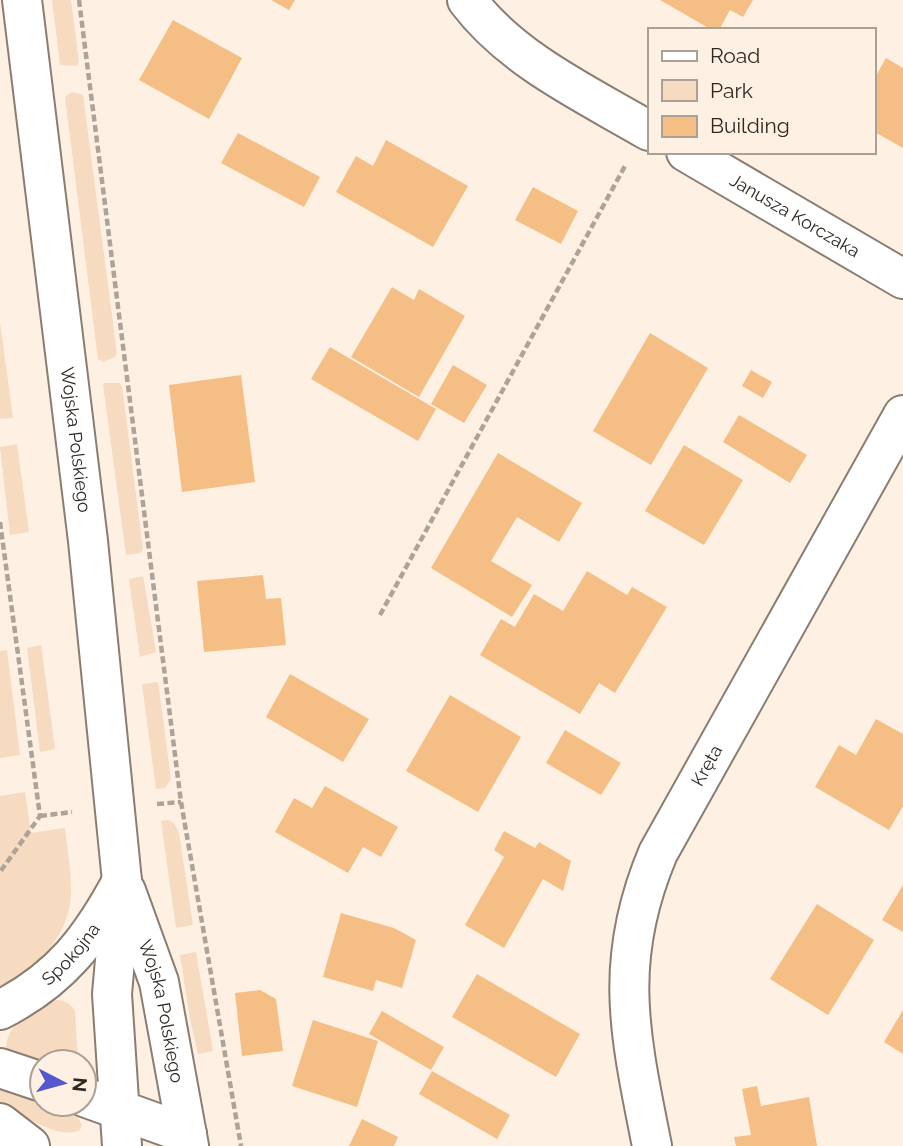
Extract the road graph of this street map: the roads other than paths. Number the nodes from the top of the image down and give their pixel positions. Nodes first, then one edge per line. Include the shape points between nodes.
1 (22, 0) edge
2 (467, 0) edge
3 (647, 130) edge
4 (689, 154) edge
5 (903, 279) edge
6 (903, 415) edge
7 (122, 881) junction
8 (0, 1010) edge
9 (0, 1068) edge
10 (28, 1077) edge
11 (98, 1109) edge
12 (0, 1123) edge
13 (121, 1128) edge
14 (188, 1140) edge
15 (30, 1146) edge
16 (652, 1146) edge

1 - 7 street, Wojska Polskiego via 88,541
2 - 3 street via 514,47
4 - 5 street, Janusza Korczaka
6 - 16 street, Kręta via 663,844 645,885 635,922 628,985 631,1040
7 - 8 street, Spokojna via 93,933 70,959 31,992
7 - 13 street, Wojska Polskiego via 112,994
7 - 14 street, Wojska Polskiego via 159,982
9 - 10 street
11 - 13 street
12 - 15 street
13 - 14 street

